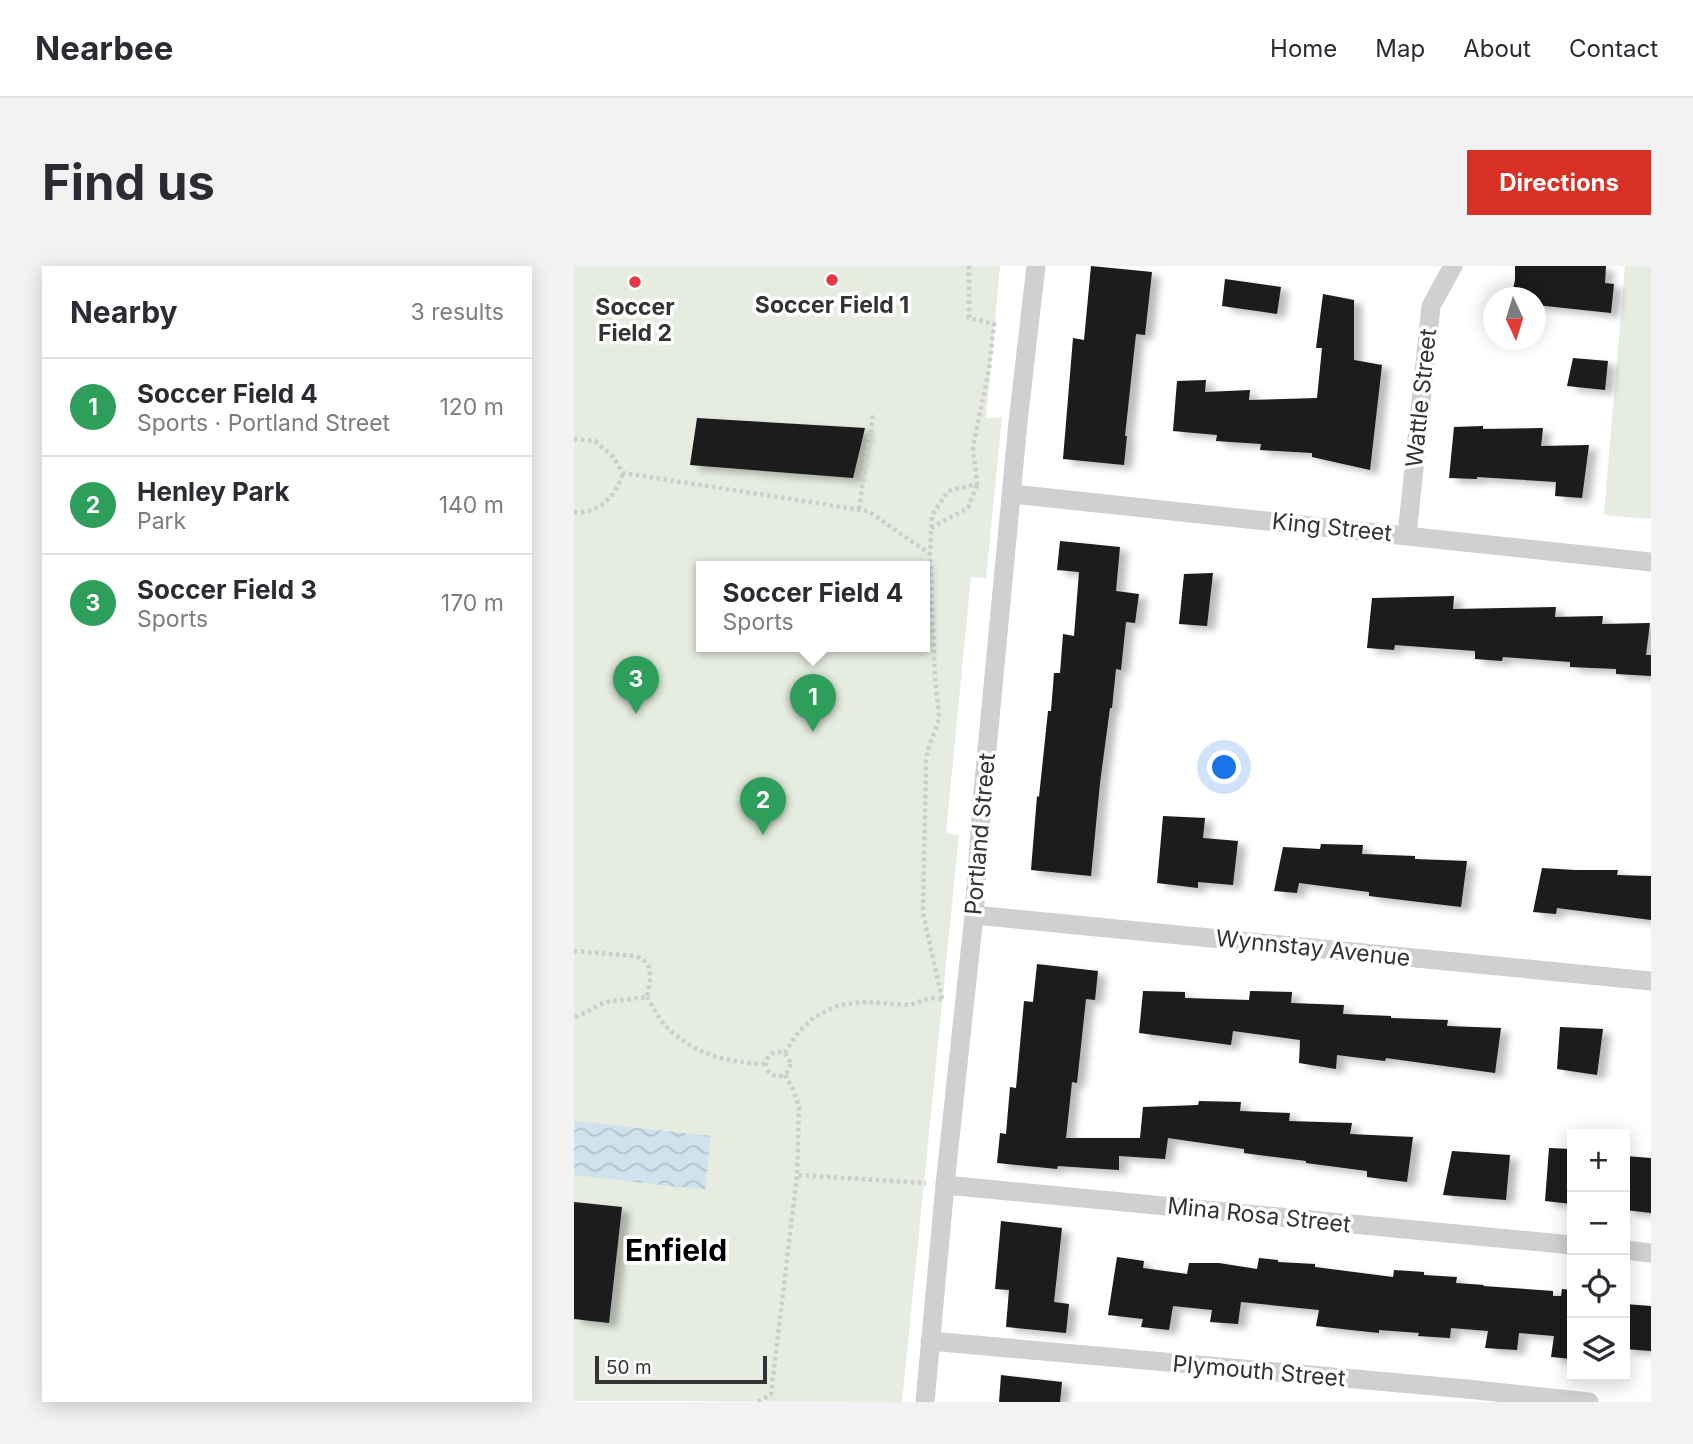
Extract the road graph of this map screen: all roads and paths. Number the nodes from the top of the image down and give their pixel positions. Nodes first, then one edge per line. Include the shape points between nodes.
1 (969, 266) edge
2 (1036, 266) edge
3 (1453, 266) edge
4 (873, 415) dead end
5 (574, 439) edge
6 (623, 472) junction
7 (977, 484) junction
8 (1012, 494) junction
9 (859, 509) junction
10 (574, 512) edge
11 (931, 528) junction
12 (1407, 535) junction
13 (930, 554) junction
14 (1651, 562) edge
15 (974, 915) junction
16 (574, 951) edge
17 (1651, 981) edge
18 (647, 997) junction
19 (942, 999) junction
20 (965, 1001) junction
21 (574, 1017) edge
22 (785, 1053) junction
23 (766, 1064) junction
24 (785, 1075) junction
25 (797, 1175) junction
26 (945, 1185) junction
27 (925, 1195) dead end
28 (1567, 1245) edge
29 (1630, 1251) edge
30 (1651, 1253) edge
31 (930, 1341) junction
32 (1496, 1397) edge
33 (758, 1402) edge
34 (925, 1402) edge
35 (1588, 1402) edge

1 - 7 path via 969,318 994,324 973,447
2 - 8 street, Portland Street
3 - 12 street, Wattle Street via 1431,306
4 - 9 path
5 - 6 path via 595,441
6 - 9 path
6 - 10 path via 620,485 601,507
7 - 11 path via 968,508
7 - 11 path via 948,491 932,515
8 - 12 street, King Street
8 - 15 street, Portland Street
9 - 13 path
11 - 13 path
12 - 14 street, King Street
13 - 19 path via 939,715 926,760 923,913
15 - 17 street, Wynnstay Avenue
15 - 20 street, Portland Street
16 - 18 path via 643,959 650,968
18 - 21 path via 605,1002
18 - 23 path via 663,1024 683,1041 708,1055 740,1064
19 - 20 path
19 - 22 path via 910,1005 839,1005 814,1017
20 - 26 street, Portland Street
22 - 23 path via 771,1054
22 - 24 path via 791,1064
23 - 24 path via 774,1076
24 - 25 path via 799,1107
25 - 27 path via 926,1183
25 - 33 path via 771,1394
26 - 28 street, Mina Rosa Street
26 - 31 street, Portland Street
29 - 30 street
31 - 32 street, Plymouth Street
31 - 34 street, Portland Street
32 - 35 street, Plymouth Street

